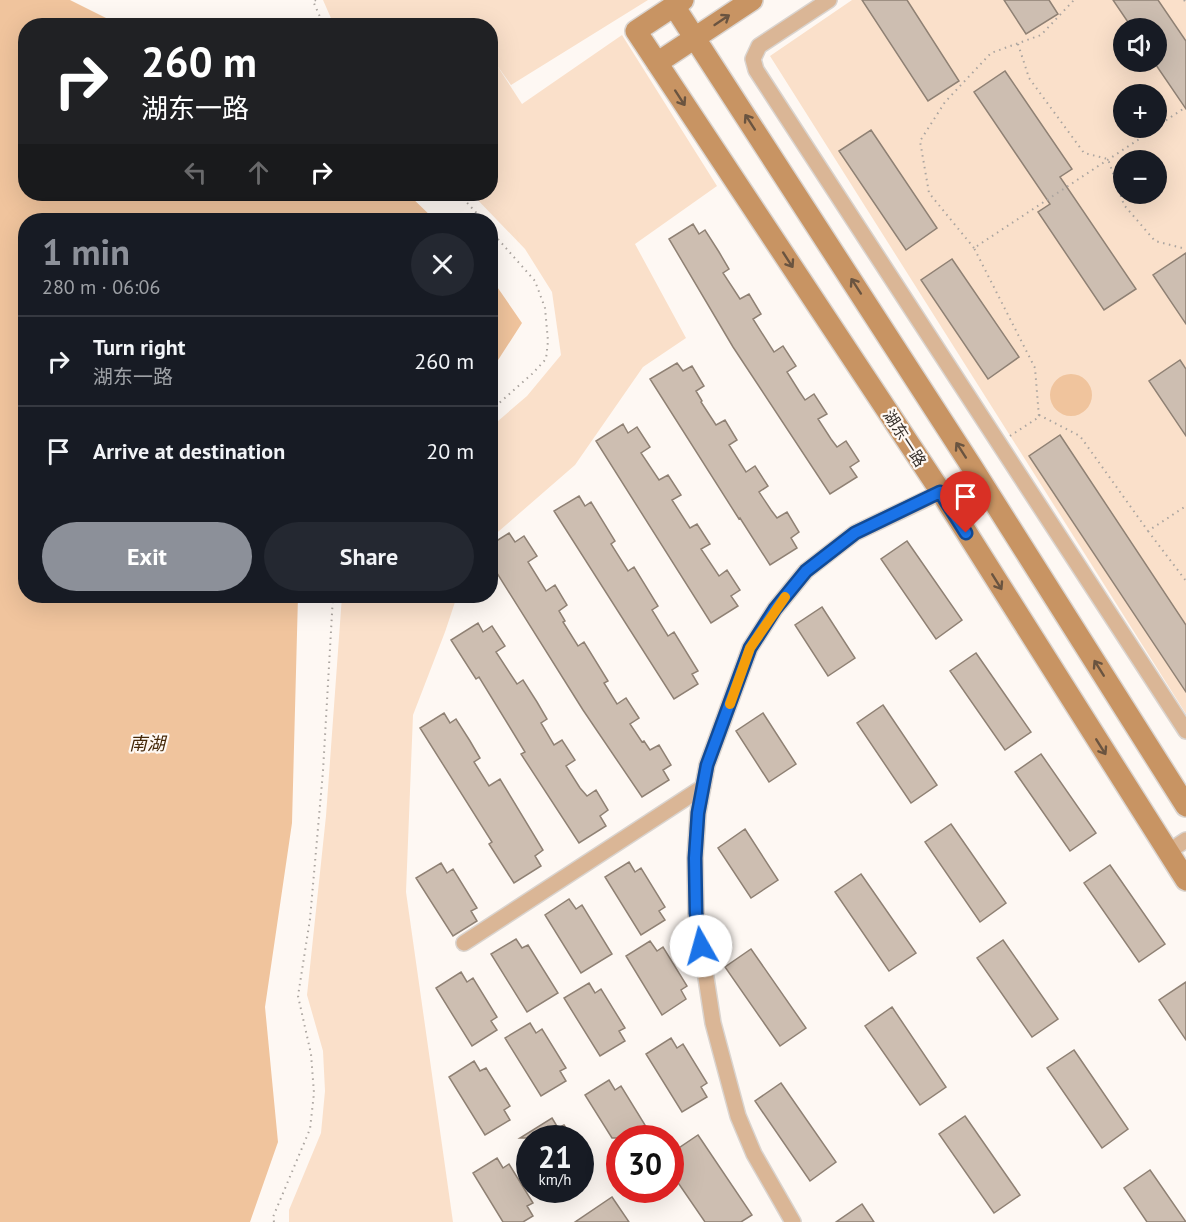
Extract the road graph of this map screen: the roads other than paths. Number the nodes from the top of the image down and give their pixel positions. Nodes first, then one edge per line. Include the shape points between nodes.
1 (752, 0) edge
2 (829, 0) edge
3 (678, 3) edge
4 (696, 38) junction
5 (657, 63) junction
6 (940, 492) junction
7 (1186, 731) edge
8 (703, 787) junction
9 (1186, 806) edge
10 (1186, 840) edge
11 (1168, 852) junction
12 (1186, 880) edge
13 (464, 943) dead end
14 (793, 1222) edge

4 -> 1 main road
2 - 7 street via 759,46 753,59 756,70
3 - 4 main road
3 - 5 main road, 湖东一路 via 636,32
4 - 5 main road
9 -> 4 main road
5 -> 6 main road, 湖东一路
6 - 8 street via 855,533 806,571 781,601 750,648 707,765
6 -> 11 main road, 湖东一路
8 - 13 street
8 - 14 street via 695,858 696,913 713,1023 738,1116 754,1154
10 - 11 street
11 - 12 main road, 湖东一路

